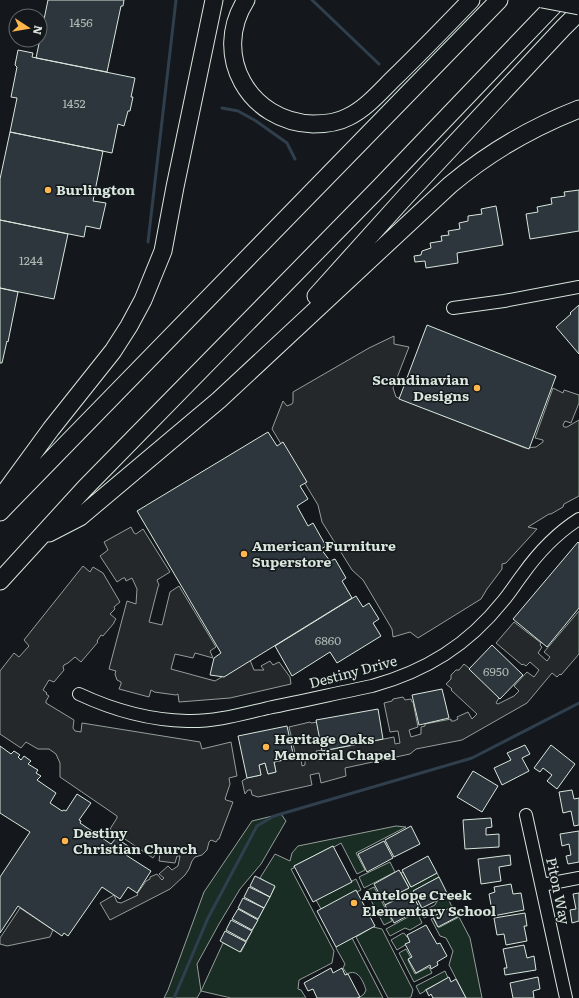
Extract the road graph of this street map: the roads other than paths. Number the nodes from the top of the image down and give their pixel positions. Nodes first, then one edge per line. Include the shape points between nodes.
1 (214, 0) edge
2 (246, 0) edge
3 (471, 0) edge
4 (500, 0) edge
5 (542, 0) edge
6 (559, 0) edge
7 (579, 7) edge
8 (579, 12) edge
9 (579, 109) edge
10 (579, 287) edge
11 (454, 308) dead end
12 (277, 347) junction
13 (0, 499) edge
14 (0, 512) edge
15 (579, 519) edge
16 (40, 538) junction
17 (0, 581) edge
18 (79, 694) dead end
19 (526, 814) dead end
20 (579, 878) edge
21 (542, 885) junction
22 (566, 998) edge

1 - 13 highway via 163,251 144,300 113,351
2 - 3 highway via 235,23 232,38 232,52 240,79 253,98 274,114 294,122 319,124 349,117 367,104
4 - 14 highway
5 - 7 main road, bridge
6 - 16 highway
8 - 12 highway via 405,197 309,304
9 - 12 highway via 534,129 464,174
10 - 11 street via 504,302
12 - 16 highway via 219,400 80,517
15 - 18 street, Destiny Drive via 568,526 537,556 504,600 477,630 440,658 390,681 222,718 189,721 138,715 114,709
16 - 17 highway
19 - 21 street, Piton Way
20 - 21 street
21 - 22 street, Piton Way

